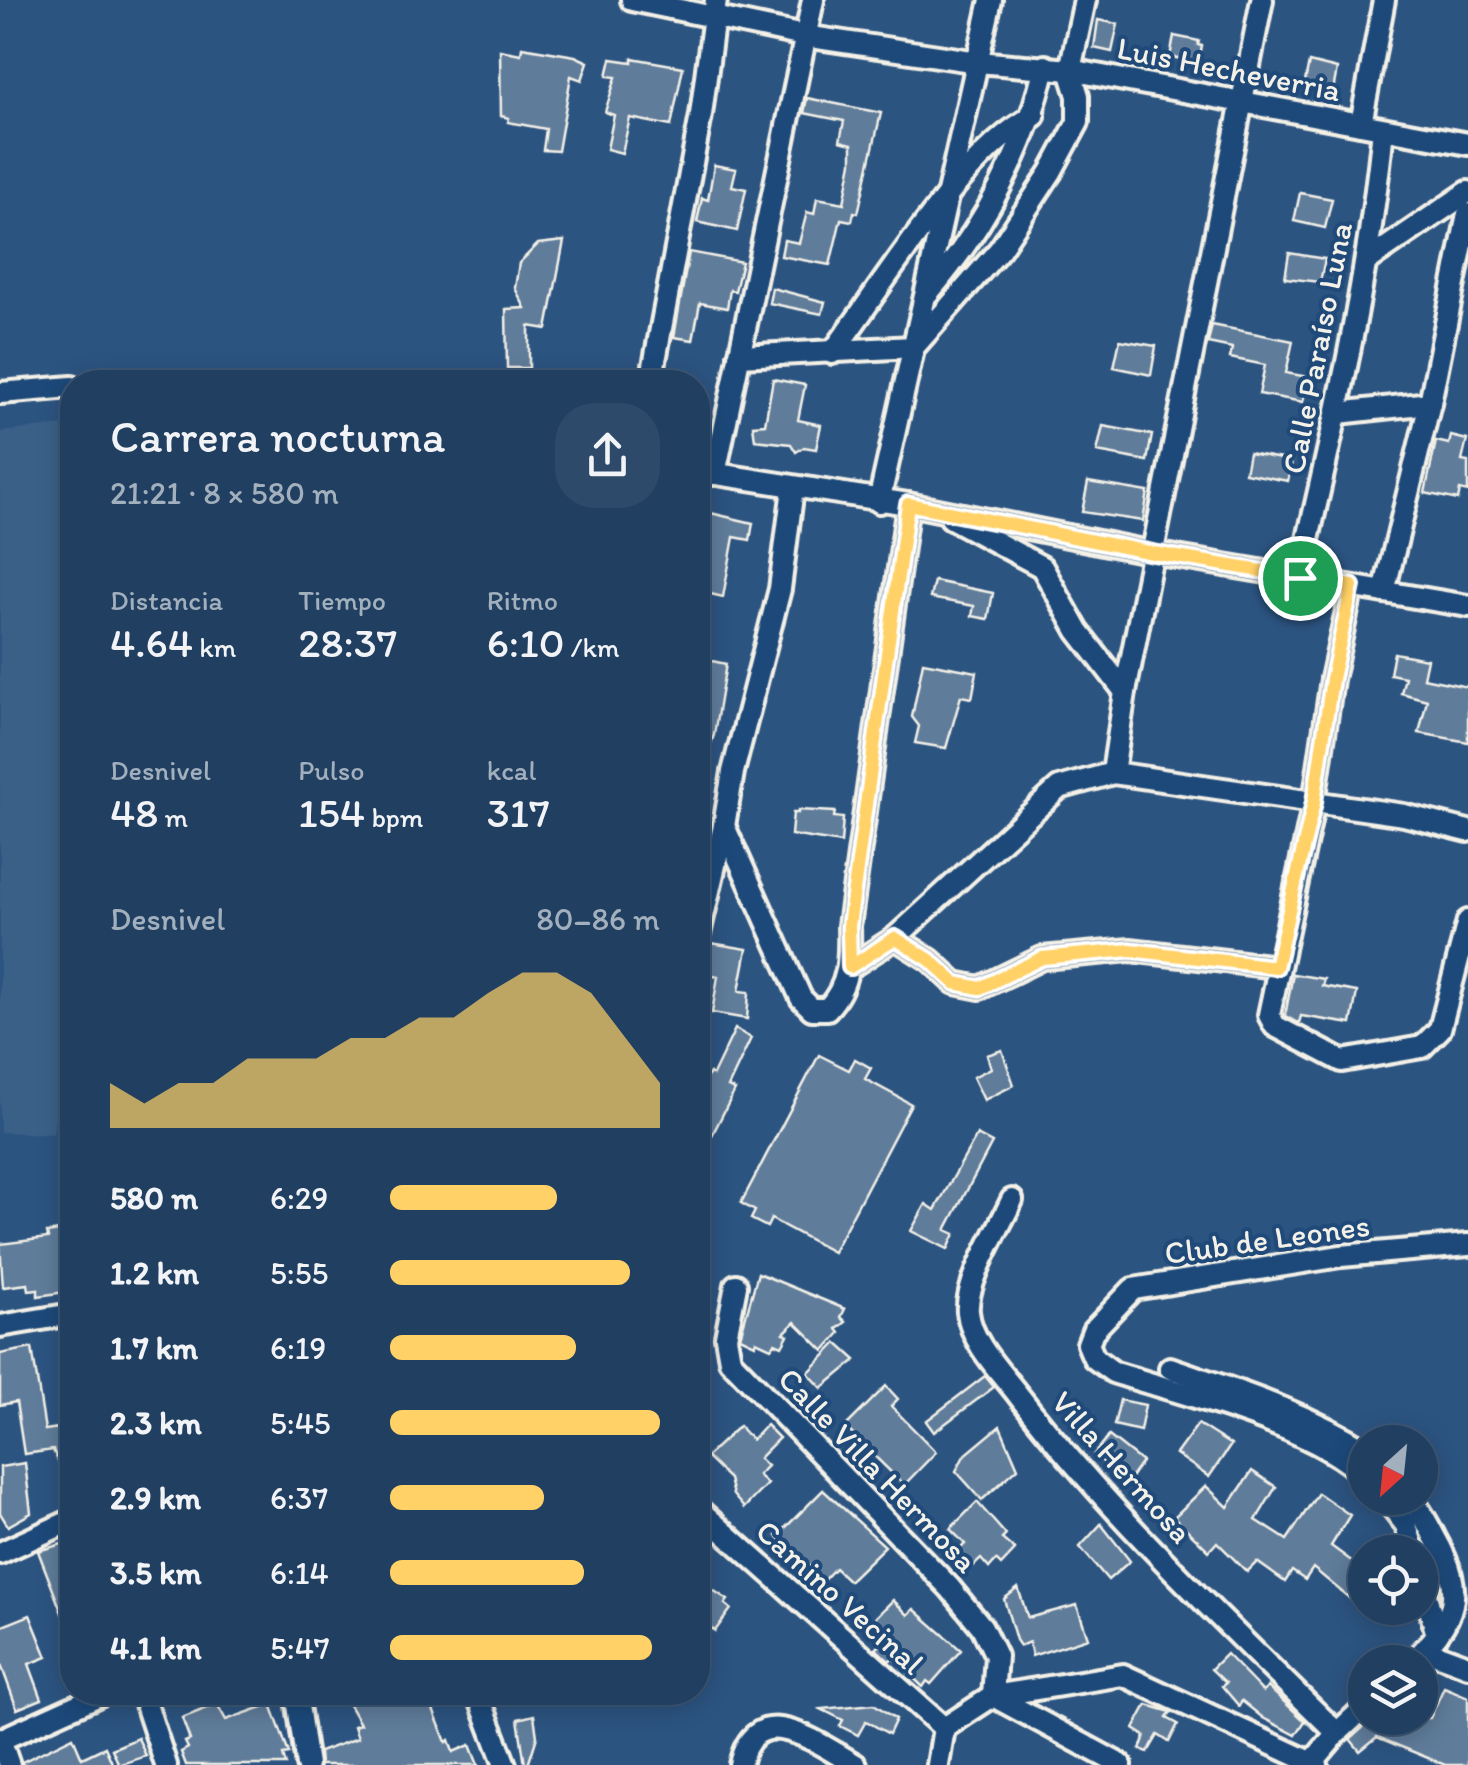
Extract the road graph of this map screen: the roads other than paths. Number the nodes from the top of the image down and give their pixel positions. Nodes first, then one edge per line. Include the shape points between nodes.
1 (632, 0) edge
2 (813, 0) edge
3 (991, 0) edge
4 (1085, 0) edge
5 (1262, 0) edge
6 (1384, 0) edge
7 (714, 8) edge
8 (804, 36) junction
9 (978, 62) junction
10 (1045, 66) junction
11 (1070, 70) junction
12 (1241, 102) junction
13 (1034, 116) junction
14 (1360, 124) junction
15 (1383, 129) junction
16 (1468, 144) edge
17 (1468, 192) edge
18 (946, 197) junction
19 (1468, 214) edge
20 (1367, 262) junction
21 (924, 297) junction
22 (914, 347) junction
23 (832, 353) junction
24 (739, 356) junction
25 (653, 370) edge
26 (60, 388) edge
27 (0, 394) edge
28 (1430, 403) junction
29 (1338, 413) junction
30 (710, 459) edge
31 (710, 474) edge
32 (793, 488) junction
33 (879, 502) junction
34 (908, 504) junction
35 (934, 509) junction
36 (1153, 553) junction
37 (1300, 578) junction
38 (1352, 586) junction
39 (1384, 592) junction
40 (1468, 606) edge
41 (1124, 692) junction
42 (1113, 773) junction
43 (1314, 802) junction
44 (724, 826) junction
45 (1468, 831) edge
46 (710, 886) edge
47 (1468, 921) edge
48 (895, 938) junction
49 (850, 967) junction
50 (1276, 967) junction
51 (1012, 1200) dead end
52 (1468, 1245) edge
53 (736, 1285) dead end
54 (60, 1316) edge
55 (0, 1326) edge
56 (1170, 1368) dead end
57 (1348, 1439) edge
58 (1348, 1461) edge
59 (1421, 1515) edge
60 (710, 1519) edge
61 (60, 1526) edge
62 (0, 1554) edge
63 (1428, 1645) edge
64 (1438, 1654) edge
65 (1468, 1666) edge
66 (993, 1696) junction
67 (77, 1705) edge
68 (146, 1705) edge
69 (298, 1705) edge
70 (482, 1705) edge
71 (1348, 1722) edge
72 (944, 1728) junction
73 (1336, 1733) junction
74 (0, 1739) edge
75 (1313, 1764) edge
76 (9, 1765) edge
77 (166, 1765) edge
78 (307, 1765) edge
79 (504, 1765) edge
80 (740, 1765) edge
81 (856, 1765) edge
82 (938, 1765) edge
83 (1121, 1765) edge

1 - 7 street, Luis Hecheverria
2 - 8 street
3 - 9 street
4 - 11 street
5 - 12 street
6 - 14 street
7 - 8 street, Luis Hecheverria
7 - 25 street
8 - 9 street, Luis Hecheverria
8 - 24 street
9 - 10 street, Luis Hecheverria
9 - 18 street
10 - 11 street, Luis Hecheverria
10 - 13 street
11 - 12 street, Luis Hecheverria
11 - 22 street via 1078,122 1051,172 1000,249
12 - 14 street, Luis Hecheverria
12 - 36 street
13 - 18 street via 1014,126
13 - 21 street via 980,224
14 - 15 street, Luis Hecheverria
15 - 16 street, Luis Hecheverria
15 - 20 street, Calle Paraíso Luna
17 - 20 street
18 - 21 street
18 - 23 street
19 - 28 street
20 - 29 street, Calle Paraíso Luna
21 - 22 street
22 - 23 street
22 - 33 street
23 - 24 street
24 - 30 street
26 - 27 street
28 - 29 street
28 - 39 street
29 - 37 street, Calle Paraíso Luna
31 - 32 street
32 - 33 street
32 - 44 street via 780,588
33 - 34 street
34 - 35 street
34 - 49 street via 849,926
35 - 36 street
35 - 41 street via 1042,568
36 - 37 street
36 - 41 street
37 - 38 street
38 - 39 street
38 - 43 street
39 - 40 street
41 - 42 street
42 - 43 street
42 - 48 street via 1060,788
43 - 45 street
43 - 50 street
44 - 46 street
44 - 49 street via 801,998 826,1009
47 - 50 street via 1440,1029 1422,1047 1342,1061 1275,1026 1269,1015
48 - 49 street
48 - 50 street via 955,983 980,988 1042,958 1130,950
51 - 73 street, Villa Hermosa via 970,1291 972,1328 988,1356 1095,1490
52 - 58 street, Club de Leones via 1340,1256 1133,1289 1092,1331 1094,1358 1113,1372 1264,1420
53 - 66 street, Calle Villa Hermosa via 726,1337 730,1360 982,1626 996,1656
54 - 55 street
56 - 57 street
59 - 63 street via 1456,1586 1452,1606
60 - 72 street, Camino Vecinal
61 - 62 street
64 - 65 street
66 - 72 street
66 - 75 street via 1123,1676
66 - 83 street
67 - 74 street
68 - 77 street
69 - 78 street
70 - 79 street
71 - 73 street
72 - 82 street
73 - 75 street
74 - 76 street
80 - 81 street via 751,1738 778,1728 803,1734

